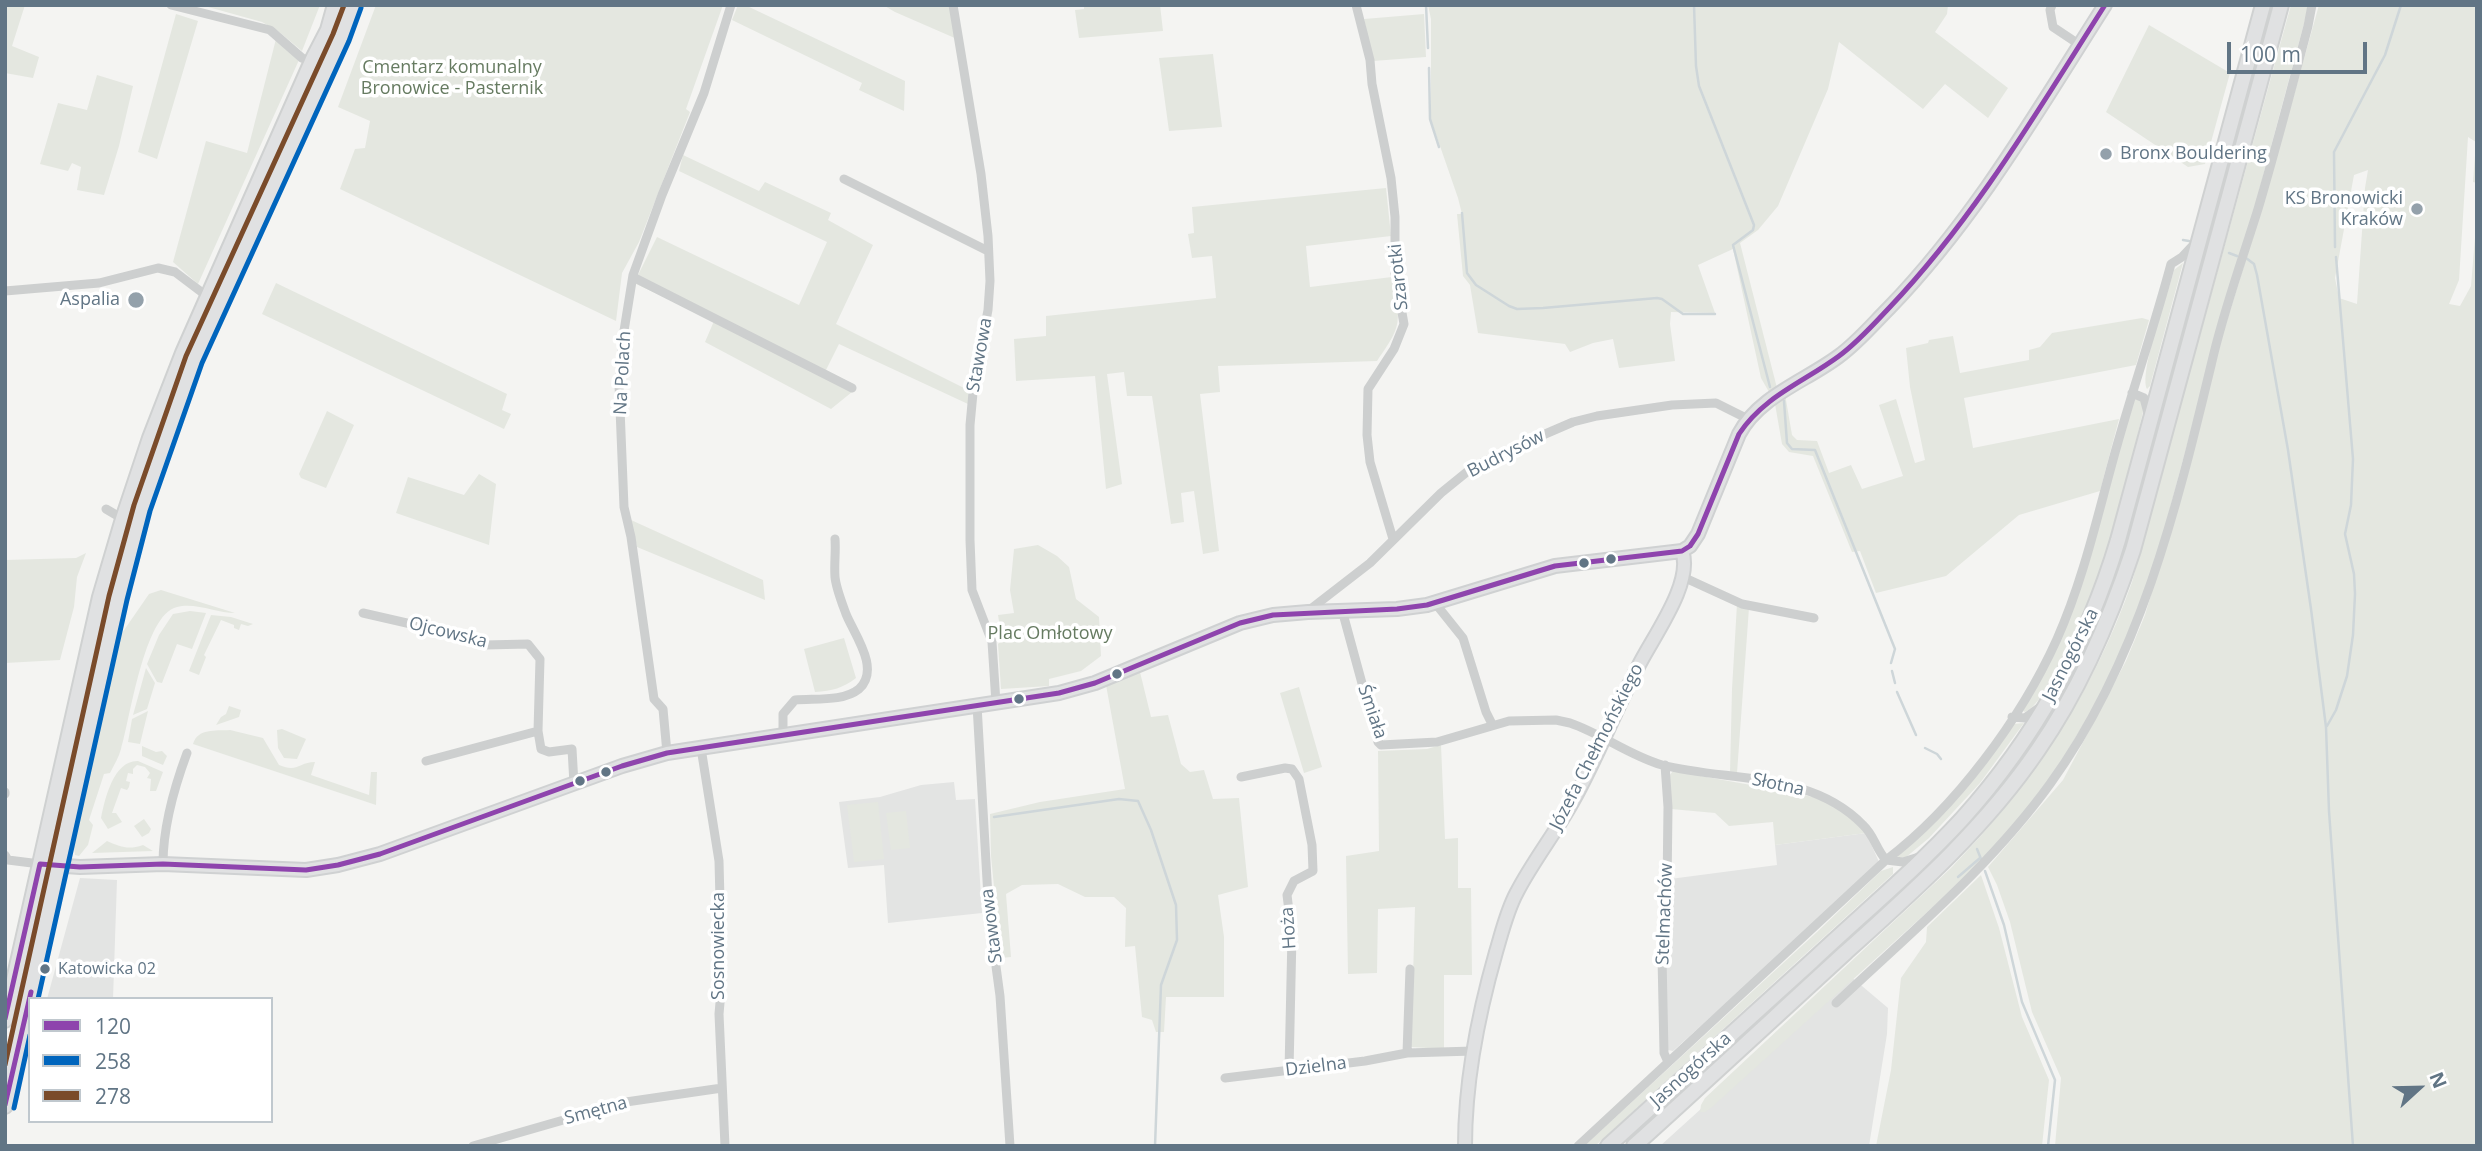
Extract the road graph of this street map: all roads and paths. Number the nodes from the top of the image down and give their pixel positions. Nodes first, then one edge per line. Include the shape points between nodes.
1 (171, 5) edge
2 (335, 5) edge
3 (353, 5) edge
4 (731, 5) edge
5 (953, 5) edge
6 (1356, 5) edge
7 (2105, 5) edge
8 (2263, 5) edge
9 (2281, 5) edge
10 (2312, 5) edge
11 (2051, 8) edge
12 (2080, 44) junction
13 (312, 62) junction
14 (844, 179) dead end
15 (2201, 237) junction
16 (988, 251) junction
17 (633, 277) junction
18 (5, 291) edge
19 (208, 298) junction
20 (852, 388) dead end
21 (2132, 393) junction
22 (1748, 419) junction
23 (2150, 425) junction
24 (106, 509) dead end
25 (123, 519) junction
26 (835, 538) dead end
27 (1392, 539) junction
28 (1682, 551) junction
29 (1683, 577) junction
30 (1435, 603) junction
31 (1342, 610) junction
32 (1308, 612) junction
33 (363, 613) dead end
34 (1814, 618) dead end
35 (2049, 701) junction
36 (996, 703) junction
37 (977, 705) junction
38 (2012, 717) junction
39 (1492, 724) junction
40 (538, 731) junction
41 (783, 734) junction
42 (1603, 738) junction
43 (701, 748) junction
44 (667, 753) junction
45 (187, 754) dead end
46 (426, 761) dead end
47 (1665, 765) junction
48 (1241, 777) dead end
49 (574, 784) junction
50 (1927, 854) junction
51 (5, 855) edge
52 (1886, 860) junction
53 (40, 864) junction
54 (163, 864) junction
55 (58, 866) junction
56 (1410, 969) dead end
57 (29, 997) edge
58 (28, 1002) edge
59 (1836, 1003) dead end
60 (5, 1020) edge
61 (1474, 1051) junction
62 (1408, 1053) junction
63 (1668, 1062) junction
64 (1289, 1070) junction
65 (1225, 1078) dead end
66 (722, 1088) junction
67 (5, 1106) edge
68 (473, 1146) edge
69 (724, 1146) edge
70 (1010, 1146) edge
71 (1465, 1146) edge
72 (1578, 1146) edge
73 (1608, 1146) edge
74 (1634, 1146) edge

1 - 13 street via 260,26
2 - 13 main road
3 - 55 main road via 208,329 164,441 120,587
4 - 17 street, Na Polach via 704,93
5 - 16 street, Stawowa via 981,174
6 - 27 street, Szarotki via 1391,177 1395,273 1404,324 1368,389 1370,462
7 - 12 street
8 - 15 main road, Jasnogórska
9 - 74 main road, Jasnogórska via 2137,537 2108,621 2077,687 2024,770 1968,837
10 - 59 street via 2148,596 2120,663 2075,747 2021,822 1970,878
11 - 12 street via 2053,27
12 - 22 street via 1973,210 1920,274 1841,356 1776,395
13 - 19 main road
14 - 16 street
15 - 21 street via 2171,264
15 - 23 main road, Jasnogórska
16 - 36 street, Stawowa via 988,310 970,425 970,540 972,590 992,642
17 - 20 street
17 - 44 street, Na Polach via 619,384 624,507 654,699 663,709
18 - 19 street via 99,282 158,268 176,272
19 - 25 main road via 155,424
21 - 23 street via 2144,398
21 - 38 street via 2093,538 2057,638
22 - 27 street, Budrysów via 1716,403 1694,403 1573,422 1473,467
22 - 28 street via 1698,534
23 - 35 main road, Jasnogórska via 2104,583
24 - 25 street
25 - 53 main road via 100,597
26 - 41 street via 835,577 867,667 866,678 858,689 842,697 795,700 783,714
27 - 32 street, Budrysów via 1362,570
28 - 29 street, Józefa Chełmońskiego
28 - 30 street via 1555,566
29 - 34 street via 1742,604
29 - 42 street, Józefa Chełmońskiego
30 - 31 street
30 - 39 street via 1463,638
31 - 32 street
31 - 39 street, Śmiała via 1378,743 1437,742
32 - 36 street via 1240,623 1081,687
33 - 40 street, Ojcowska via 485,645 528,644 540,659
35 - 38 street via 2028,717
35 - 50 main road, Jasnogórska via 1997,777
36 - 37 street
37 - 41 street
37 - 70 street, Stawowa via 989,915 1000,996
38 - 52 street via 1951,798
39 - 42 street, Śmiała via 1556,720
40 - 46 street
40 - 49 street via 541,749 572,749
41 - 43 street
42 - 47 street, Słotna
42 - 61 street, Józefa Chełmońskiego via 1573,802 1516,893 1488,982
43 - 44 street
43 - 66 street, Sosnowiecka via 719,860
44 - 49 street
45 - 54 street via 163,842
47 - 52 street, Słotna via 1824,796 1865,826
47 - 63 street, Stelmachów via 1667,889 1662,957
48 - 64 street, Hoża via 1292,769 1299,779 1312,845 1312,871 1294,881 1287,895 1292,935
49 - 54 street via 338,865 306,870
50 - 52 street via 1903,862
50 - 73 main road, Jasnogórska
51 - 53 street via 8,860
52 - 63 street
53 - 55 street
53 - 60 main road
54 - 55 street
55 - 57 main road
56 - 62 street
58 - 67 main road
61 - 62 street, Dzielna
61 - 71 street, Józefa Chełmońskiego via 1465,1108
62 - 64 street, Dzielna
63 - 72 street
64 - 65 street, Dzielna
66 - 68 street, Smętna via 626,1102
66 - 69 street, Sosnowiecka

